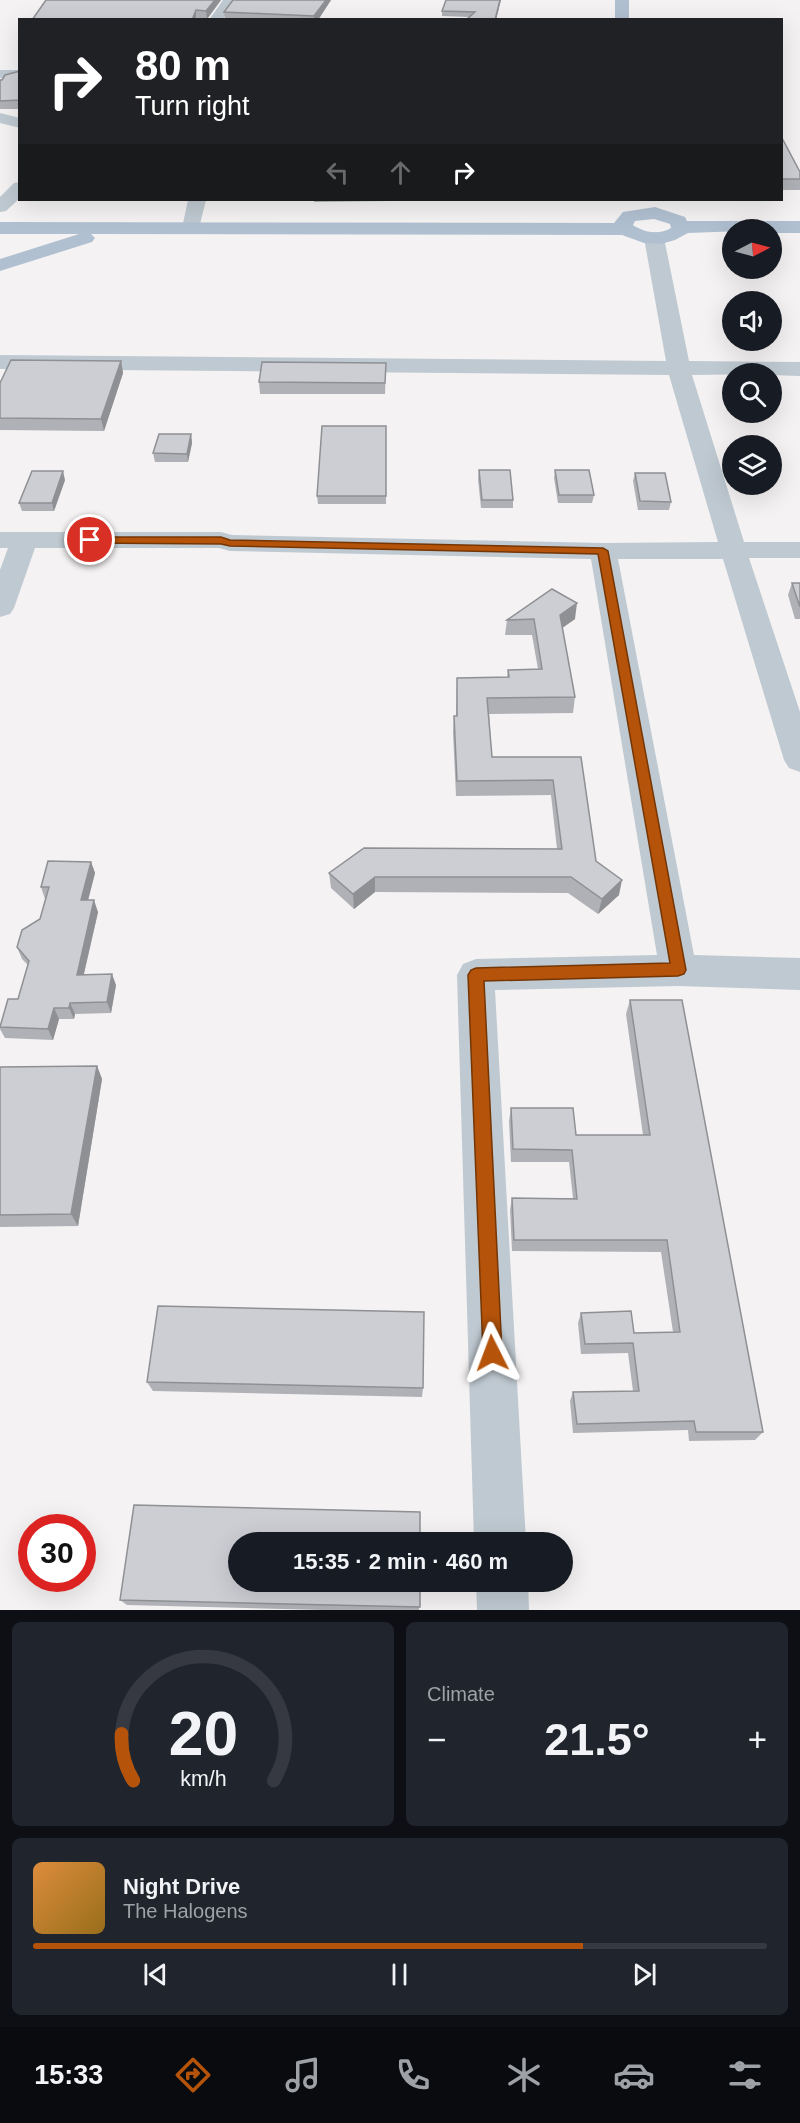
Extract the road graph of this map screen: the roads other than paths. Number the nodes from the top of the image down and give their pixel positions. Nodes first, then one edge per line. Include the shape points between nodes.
1 (230, 0) edge
2 (622, 0) edge
3 (636, 0) edge
4 (216, 18) edge
5 (622, 18) edge
6 (636, 18) edge
7 (0, 74) edge
8 (18, 74) edge
9 (18, 115) edge
10 (0, 117) edge
11 (18, 122) edge
12 (18, 189) edge
13 (197, 201) edge
14 (0, 207) edge
15 (643, 215) edge
16 (800, 227) edge
17 (0, 228) edge
18 (52, 228) junction
19 (118, 228) junction
20 (191, 228) junction
21 (0, 253) edge
22 (0, 265) edge
23 (0, 362) edge
24 (679, 369) junction
25 (800, 369) edge
26 (12, 540) edge
27 (733, 549) junction
28 (800, 550) edge
29 (603, 551) junction
30 (0, 608) edge
31 (800, 760) edge
32 (678, 970) junction
33 (800, 974) edge
34 (500, 1532) edge
35 (502, 1592) edge
36 (503, 1610) edge

1 - 4 street
2 - 5 main road
3 - 6 main road
7 - 8 street
9 - 10 street
10 - 11 street
12 - 14 street
13 - 20 street
15 - 16 main road via 672,236 681,227
15 - 20 main road
15 - 24 street
17 - 18 main road
18 - 19 main road
18 - 21 main road
19 - 20 main road
19 - 22 main road
23 - 24 street
24 - 25 street
24 - 27 street
26 - 29 street via 221,540
26 - 30 street
27 - 28 street
27 - 29 street
27 - 31 street
29 - 32 street
32 - 33 street
32 - 34 street via 476,975
35 - 36 street

